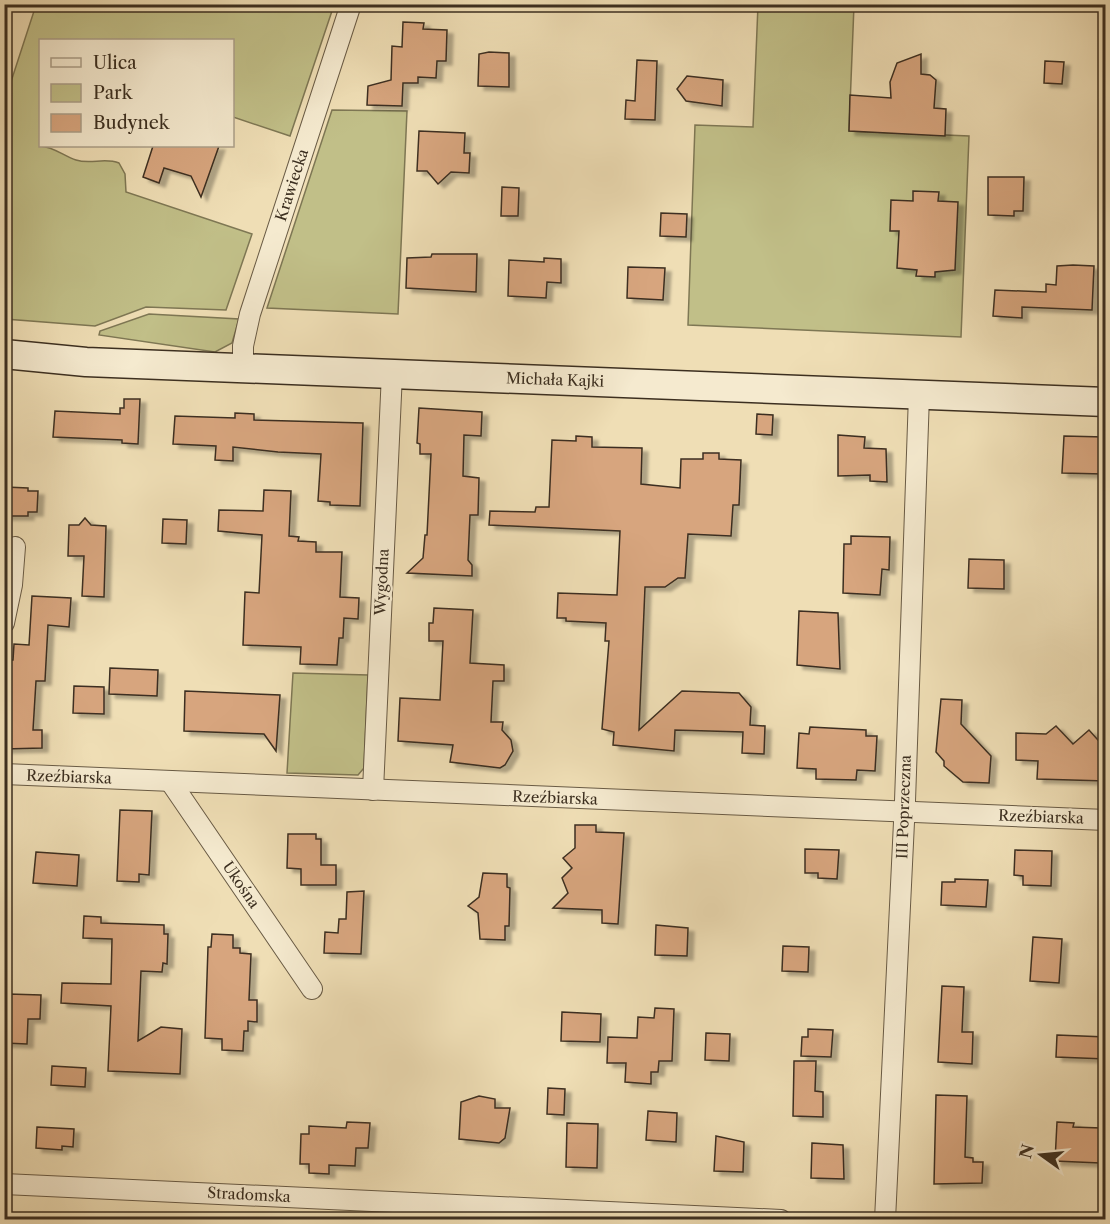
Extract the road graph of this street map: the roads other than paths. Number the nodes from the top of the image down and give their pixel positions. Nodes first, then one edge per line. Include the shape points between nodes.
1 (351, 4) edge
2 (4, 354) edge
3 (243, 368) junction
4 (392, 373) junction
5 (919, 395) junction
6 (1106, 402) edge
7 (15, 547) dead end
8 (4, 623) edge
9 (4, 774) edge
10 (170, 781) junction
11 (373, 790) junction
12 (904, 812) junction
13 (1106, 820) edge
14 (312, 989) dead end
15 (4, 1184) edge
16 (356, 1210) edge
17 (781, 1220) edge
18 (885, 1220) edge

1 - 3 street, Krawiecka via 249,314
2 - 3 street, Michała Kajki via 86,362
3 - 4 street, Michała Kajki
4 - 5 street, Michała Kajki
4 - 11 street, Wygodna
5 - 6 street, Michała Kajki
5 - 12 street, III Poprzeczna
7 - 8 street
9 - 10 street, Rzeźbiarska
10 - 11 street, Rzeźbiarska
10 - 14 street, Ukośna
11 - 12 street, Rzeźbiarska
12 - 13 street, Rzeźbiarska
12 - 18 street, III Poprzeczna
15 - 16 street, Stradomska
16 - 17 street, Stradomska via 470,1204

